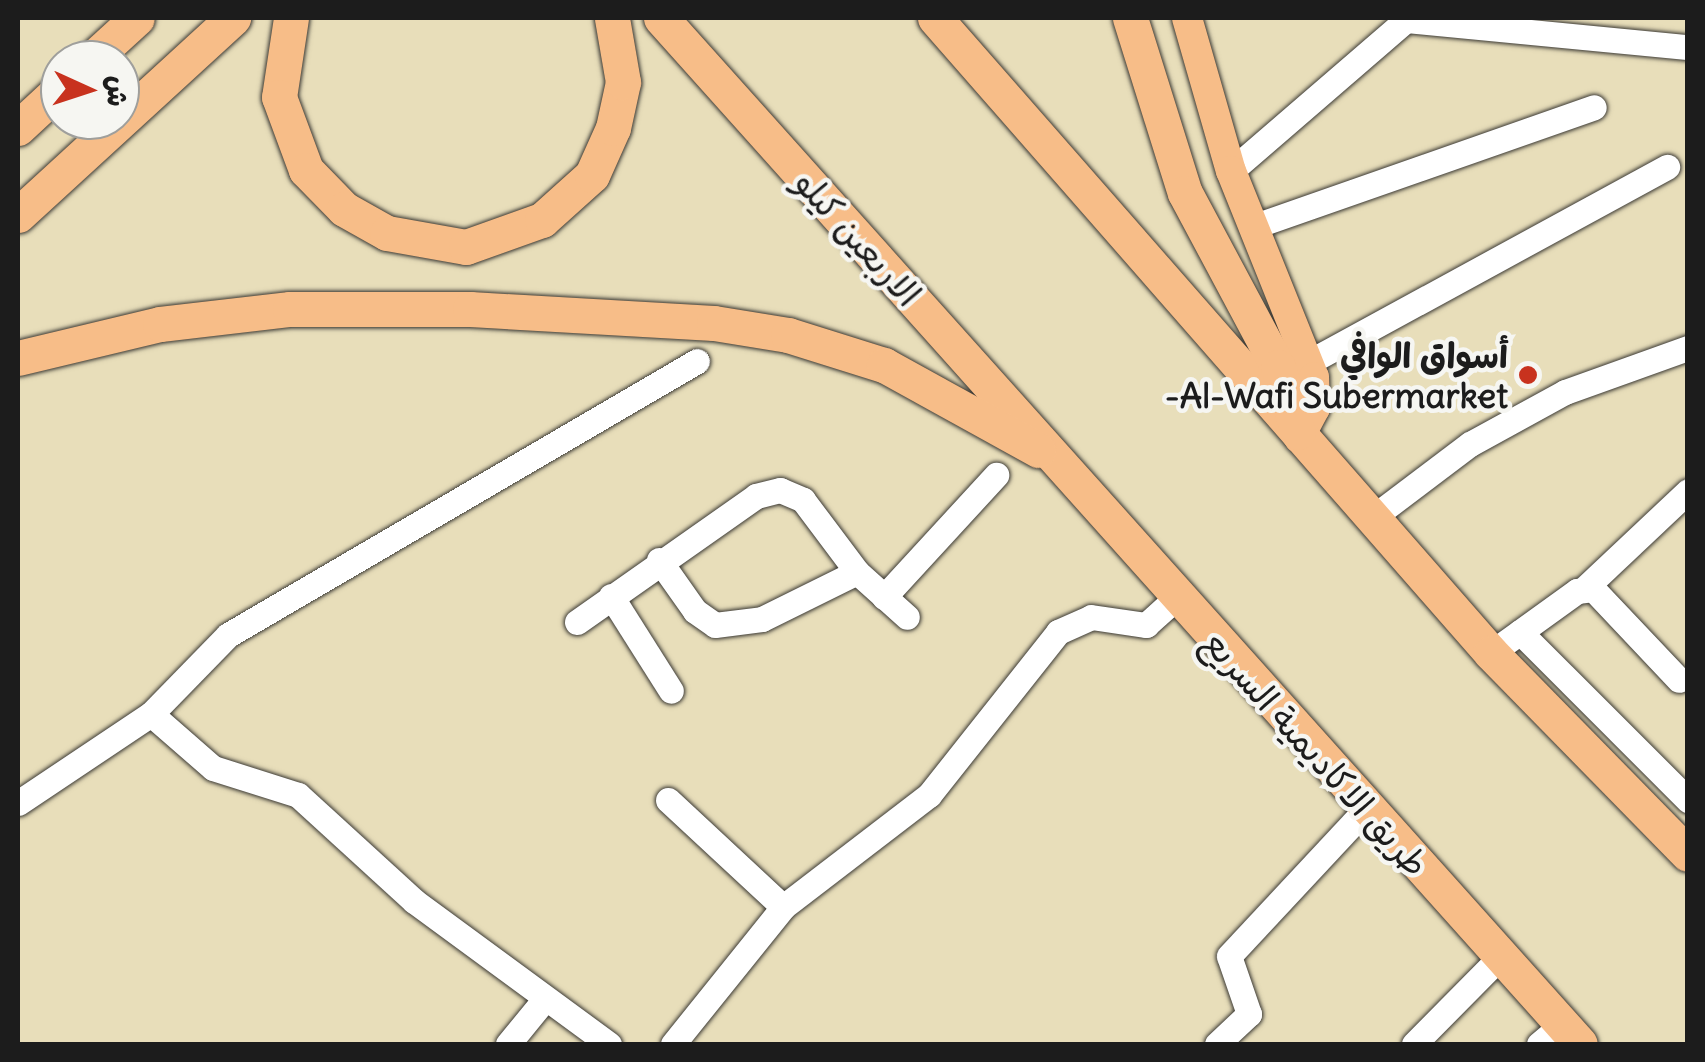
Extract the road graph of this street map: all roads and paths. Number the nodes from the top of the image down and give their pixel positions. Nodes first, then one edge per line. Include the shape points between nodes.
1 (137, 18) edge
2 (233, 18) edge
3 (291, 18) edge
4 (612, 18) edge
5 (661, 18) edge
6 (935, 18) edge
7 (1130, 18) edge
8 (1186, 18) edge
9 (1407, 19) edge
10 (113, 40) edge
11 (1688, 48) edge
12 (40, 107) edge
13 (1594, 107) dead end
14 (18, 128) edge
15 (1666, 167) dead end
16 (1230, 171) junction
17 (18, 215) edge
18 (1252, 227) junction
19 (1688, 348) edge
20 (18, 358) edge
21 (697, 362) dead end
22 (1309, 362) junction
23 (1299, 438) junction
24 (1056, 458) junction
25 (996, 475) dead end
26 (1688, 491) edge
27 (1372, 518) junction
28 (659, 560) junction
29 (857, 572) junction
30 (1585, 588) junction
31 (612, 596) junction
32 (884, 596) junction
33 (1175, 599) junction
34 (907, 617) dead end
35 (577, 622) dead end
36 (1520, 632) junction
37 (1491, 652) junction
38 (1679, 680) dead end
39 (672, 690) dead end
40 (151, 714) junction
41 (668, 800) dead end
42 (1688, 800) edge
43 (18, 803) edge
44 (1366, 809) junction
45 (1682, 838) edge
46 (783, 907) junction
47 (1500, 958) junction
48 (544, 1000) junction
49 (1560, 1038) edge
50 (508, 1044) edge
51 (609, 1044) edge
52 (673, 1044) edge
53 (1217, 1044) edge
54 (1414, 1044) edge

1 - 10 highway
2 - 17 highway
3 - 4 highway via 279,97 306,170 344,209 388,234 466,247 542,220 592,175 614,128 623,82
5 - 24 highway, الاربعين كيلو
6 - 23 highway
7 - 23 highway via 1185,192 1285,382
8 - 16 main road
9 - 11 street
9 - 16 street
12 - 14 highway
13 - 18 street
15 - 22 street
16 - 18 main road
18 - 22 main road
19 - 27 street via 1552,400 1470,444
20 - 24 highway via 160,324 290,309 451,308 714,324 788,335 884,365
21 - 40 street via 228,634
22 - 23 main road via 1314,408
23 - 27 highway
24 - 33 highway, طريق الاكاديمية السريع
25 - 32 street
26 - 30 street
27 - 37 highway
28 - 29 street via 695,611 715,625 776,614
28 - 29 street via 756,496 780,490 803,500
28 - 31 street
29 - 32 street
30 - 36 street
30 - 38 street via 1600,592
31 - 35 street
31 - 39 street
32 - 34 street
33 - 44 highway, طريق الاكاديمية السريع
33 - 46 street via 1146,625 1091,616 1058,632 918,807
36 - 37 street
36 - 42 street
37 - 45 highway
40 - 43 street
40 - 48 street via 213,768 298,794 414,901
41 - 46 street
44 - 47 highway, طريق الاكاديمية السريع
44 - 53 street via 1229,956 1249,1014
46 - 52 street
47 - 49 highway, طريق الاكاديمية السريع
47 - 54 street
48 - 50 street
48 - 51 street

